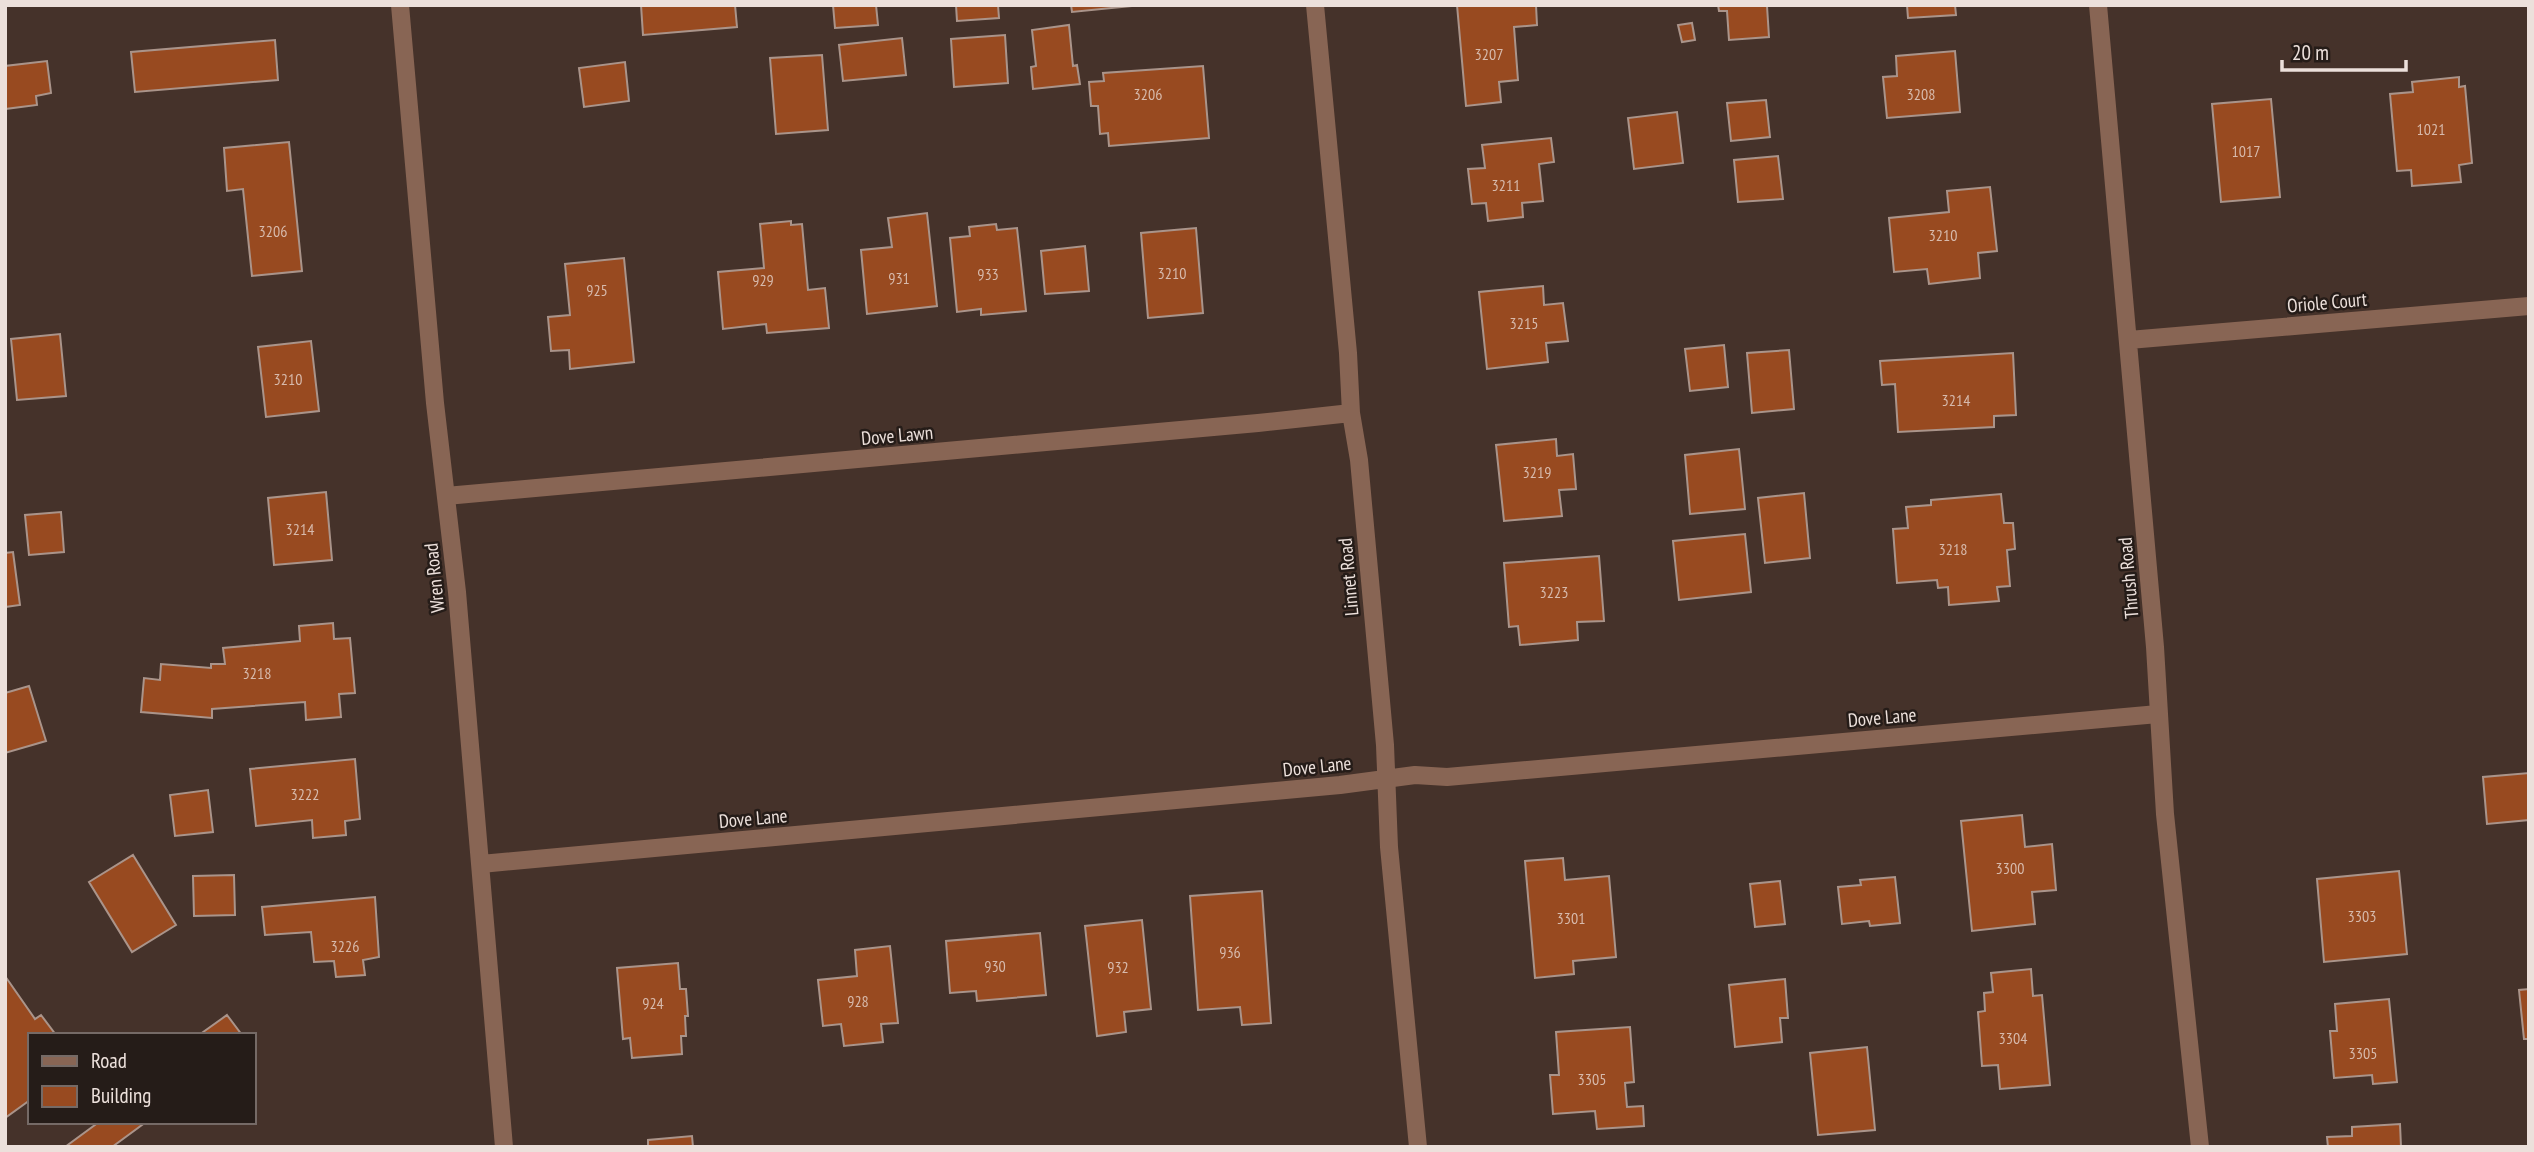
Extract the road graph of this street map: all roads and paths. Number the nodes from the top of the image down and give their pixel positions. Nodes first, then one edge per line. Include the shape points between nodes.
1 (400, 5) edge
2 (1315, 5) edge
3 (2098, 5) edge
4 (2529, 306) edge
5 (2129, 340) junction
6 (1351, 413) junction
7 (446, 496) junction
8 (2158, 714) junction
9 (1386, 779) junction
10 (481, 864) junction
11 (504, 1147) edge
12 (1418, 1147) edge
13 (2200, 1147) edge

1 - 7 street, Wren Road
2 - 6 street, Linnet Road
3 - 5 street, Thrush Road
4 - 5 street, Oriole Court
5 - 8 street, Thrush Road
6 - 7 street, Dove Lawn
6 - 9 street, Linnet Road
7 - 10 street, Wren Road
8 - 9 street, Dove Lane
8 - 13 street, Thrush Road
9 - 10 street, Dove Lane
9 - 12 street, Linnet Road
10 - 11 street, Wren Road

